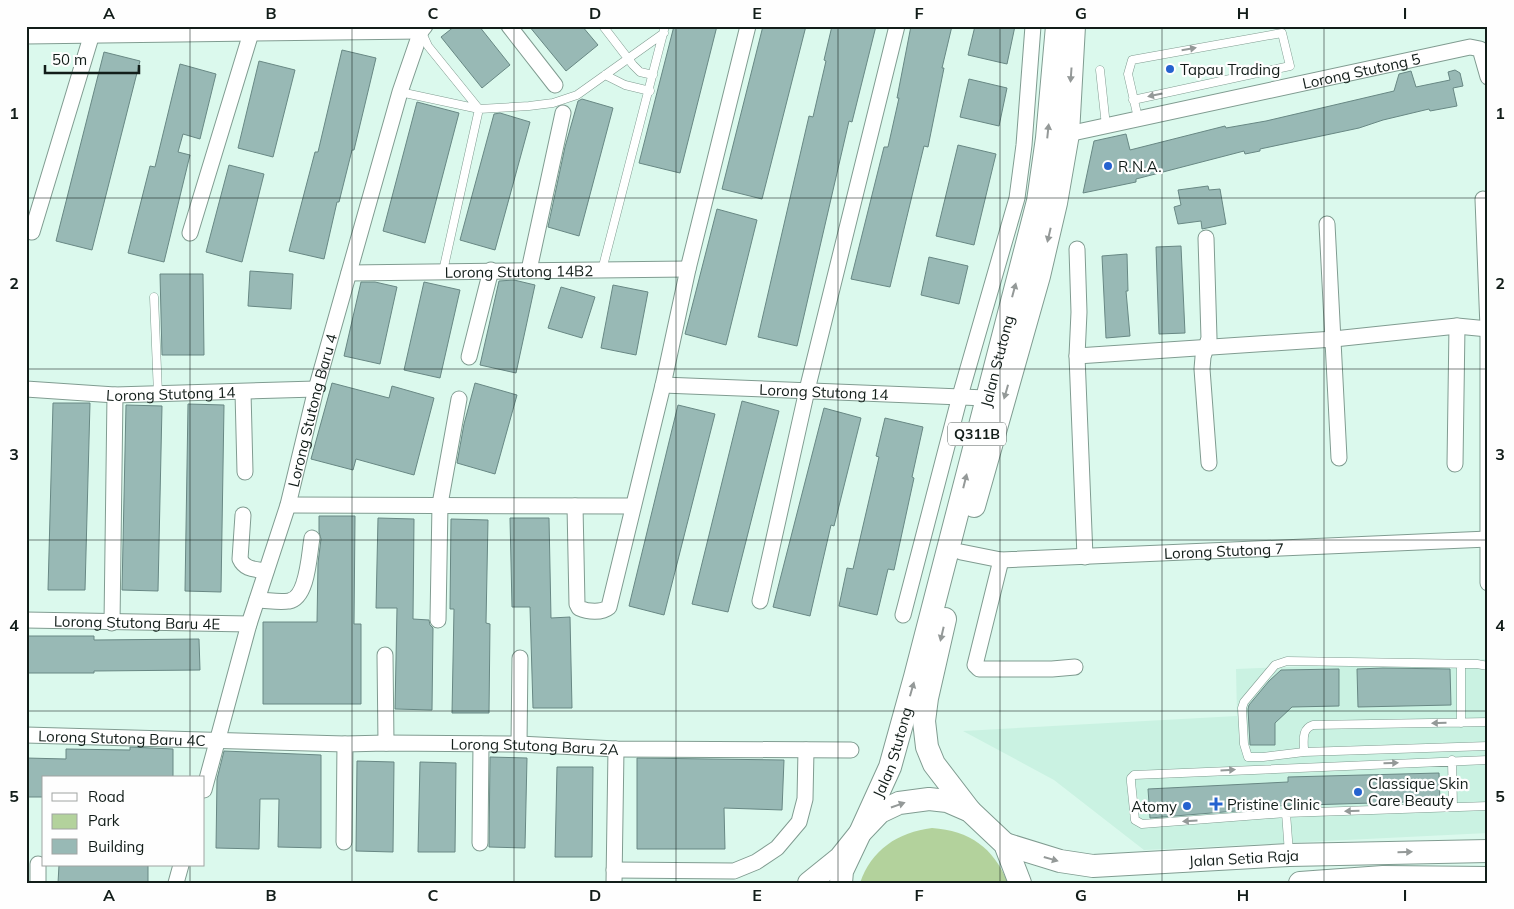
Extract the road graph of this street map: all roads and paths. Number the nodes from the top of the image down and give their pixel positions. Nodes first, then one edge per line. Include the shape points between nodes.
1 (509, 26) edge
2 (603, 26) edge
3 (748, 26) edge
4 (897, 26) edge
5 (1032, 26) edge
6 (1057, 26) edge
7 (1074, 26) edge
8 (423, 29) edge
9 (664, 30) edge
10 (148, 31) edge
11 (251, 33) junction
12 (26, 36) edge
13 (91, 37) junction
14 (628, 58) junction
15 (1290, 66) junction
16 (1100, 70) dead end
17 (605, 75) junction
18 (653, 75) junction
19 (1488, 77) edge
20 (556, 85) dead end
21 (1296, 85) junction
22 (650, 91) junction
23 (400, 92) junction
24 (1133, 100) junction
25 (479, 109) junction
26 (563, 113) dead end
27 (1138, 118) junction
28 (1106, 126) junction
29 (1068, 134) junction
30 (1483, 200) dead end
31 (1327, 224) dead end
32 (32, 232) dead end
33 (190, 233) dead end
34 (1206, 238) dead end
35 (1077, 249) dead end
36 (688, 268) junction
37 (492, 270) junction
38 (529, 270) junction
39 (602, 270) junction
40 (443, 271) junction
41 (349, 272) junction
42 (154, 297) dead end
43 (1458, 326) junction
44 (1488, 329) edge
45 (1334, 339) junction
46 (1206, 347) junction
47 (1077, 356) junction
48 (469, 357) dead end
49 (663, 385) junction
50 (26, 389) edge
51 (316, 389) junction
52 (807, 390) junction
53 (243, 392) junction
54 (158, 394) junction
55 (114, 395) junction
56 (960, 396) junction
57 (986, 398) junction
58 (459, 399) dead end
59 (1339, 458) dead end
60 (1208, 463) dead end
61 (1455, 464) dead end
62 (245, 472) dead end
63 (440, 504) junction
64 (288, 505) junction
65 (575, 506) junction
66 (633, 506) junction
67 (243, 515) dead end
68 (312, 538) dead end
69 (1487, 540) edge
70 (961, 552) junction
71 (1085, 557) junction
72 (1001, 560) junction
73 (266, 571) junction
74 (1488, 583) edge
75 (257, 600) junction
76 (760, 601) dead end
77 (903, 615) dead end
78 (26, 620) edge
79 (438, 620) dead end
80 (112, 622) junction
81 (249, 624) junction
82 (385, 655) dead end
83 (520, 658) dead end
84 (1461, 664) junction
85 (1488, 666) edge
86 (1075, 667) dead end
87 (1460, 722) junction
88 (1488, 722) edge
89 (26, 735) edge
90 (218, 741) junction
91 (386, 743) junction
92 (345, 744) junction
93 (481, 744) junction
94 (519, 744) junction
95 (1488, 746) edge
96 (616, 749) junction
97 (806, 750) junction
98 (851, 750) dead end
99 (1304, 752) junction
100 (1452, 760) junction
101 (1488, 760) edge
102 (205, 786) edge
103 (1488, 806) edge
104 (1453, 807) junction
105 (970, 811) junction
106 (1286, 814) junction
107 (860, 834) junction
108 (344, 842) dead end
109 (480, 843) dead end
110 (1005, 844) junction
111 (1488, 851) edge
112 (1289, 855) junction
113 (38, 864) dead end
114 (181, 866) edge
115 (614, 877) edge
116 (1482, 880) edge
117 (38, 883) edge
118 (176, 883) edge
119 (809, 883) edge
120 (841, 883) edge
121 (1020, 883) edge
122 (1300, 883) edge

1 - 20 street
2 - 14 lane
3 - 36 street
4 - 52 street
5 - 56 street via 1017,198
57 -> 6 main road, Jalan Stutong / Q311B via 1038,201
7 -> 29 main road, Jalan Stutong
8 - 11 street
8 - 23 street, Lorong Stutong Baru 4
8 - 25 lane via 428,46
9 - 14 lane
9 - 18 lane
10 - 11 street
10 - 13 street
11 - 33 street
12 - 13 street
13 - 32 street
14 - 17 lane
14 - 18 lane via 640,72
15 - 21 lane
15 -> 24 lane
24 -> 15 lane via 1128,74 1132,60 1141,57 1282,33
16 - 28 lane
17 - 22 lane via 625,85
17 - 25 lane via 577,95 552,103
18 - 22 lane
19 - 21 street, Lorong Stutong 5 via 1480,48 1470,47
21 - 27 street, Lorong Stutong 5
22 - 39 lane
23 - 25 lane
23 - 41 street, Lorong Stutong Baru 4
24 - 27 lane
25 - 40 lane
26 - 38 street
27 - 28 street, Lorong Stutong 5
28 - 29 street, Lorong Stutong 5
29 -> 70 main road, Jalan Stutong via 1039,276
30 - 44 street
31 - 45 street
34 - 46 street via 1209,338
35 - 47 street
36 - 39 street, Lorong Stutong 14B2
36 - 49 street
37 - 38 street, Lorong Stutong 14B2
37 - 40 street, Lorong Stutong 14B2
37 - 48 street
38 - 39 street, Lorong Stutong 14B2
40 - 41 street, Lorong Stutong 14B2
41 - 51 street, Lorong Stutong Baru 4
42 - 54 lane
43 - 44 street
43 - 45 street
43 - 61 street
44 - 69 street
45 - 46 street
45 - 59 street
46 - 47 street
46 - 60 street via 1202,369
47 - 71 street
49 - 52 street, Lorong Stutong 14
49 - 66 street
50 - 55 street, Lorong Stutong 14
51 - 53 street, Lorong Stutong 14
51 - 64 street, Lorong Stutong Baru 4
52 - 56 street, Lorong Stutong 14
52 - 76 street
53 - 54 street, Lorong Stutong 14
53 - 62 street
54 - 55 street, Lorong Stutong 14
55 - 80 street
56 - 57 street, Lorong Stutong 14
56 - 77 street
107 -> 57 main road, Jalan Stutong / Q311B via 890,767
58 - 63 street
63 - 64 street
63 - 65 street
63 - 79 street
64 - 73 street, Lorong Stutong Baru 4
65 - 66 street
65 - 66 street via 577,604 584,610 603,611 609,607
67 - 73 street via 240,559 248,568
68 - 75 street via 303,589 298,597 289,601
69 - 71 street, Lorong Stutong 7
69 - 74 street
70 - 72 street, Lorong Stutong 7
70 -> 105 main road, Jalan Stutong via 924,722 927,747 934,764
71 - 72 street, Lorong Stutong 7
72 - 86 street via 975,665 979,669 1011,670
73 - 75 street, Lorong Stutong Baru 4
75 - 81 street, Lorong Stutong Baru 4
78 - 80 street, Lorong Stutong Baru 4E
80 - 81 street, Lorong Stutong Baru 4E
81 - 90 street, Lorong Stutong Baru 4
82 - 91 street
83 - 94 street
84 - 85 lane
84 - 87 lane
84 - 99 lane via 1287,661 1275,665 1242,708 1248,757
87 - 88 lane
87 -> 99 lane via 1313,725 1304,731
89 - 90 street, Lorong Stutong Baru 4C
90 - 92 street, Lorong Stutong Baru 2A
90 - 102 street, Lorong Stutong Baru 4
91 - 92 street, Lorong Stutong Baru 2A
91 - 93 street, Lorong Stutong Baru 2A
92 - 108 street
93 - 94 street, Lorong Stutong Baru 2A
93 - 109 street
94 - 96 street, Lorong Stutong Baru 2A
95 - 99 lane
96 - 97 street, Lorong Stutong Baru 2A
96 - 115 street
97 - 98 street, Lorong Stutong Baru 2A
97 - 115 street via 805,799 799,822 777,848 756,862 734,871
100 - 101 lane
100 - 104 lane
106 -> 100 lane via 1142,824 1135,820 1131,778 1144,774
103 - 104 lane
104 -> 106 lane
107 -> 105 main road via 880,812 899,803 929,799 947,801
105 - 110 main road
106 - 112 lane
107 - 119 main road via 840,858
107 - 120 main road via 842,871
110 -> 112 main road, Jalan Setia Raja via 1060,861 1094,866
110 - 121 main road
112 -> 111 main road, Jalan Setia Raja
113 - 117 street
114 - 118 street
116 - 122 main road, Jalan Setia Raja via 1383,877

